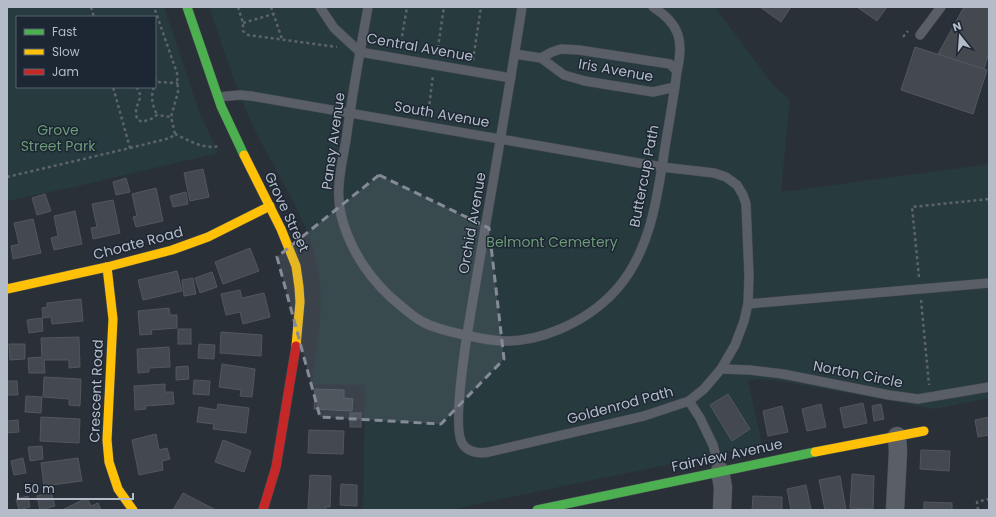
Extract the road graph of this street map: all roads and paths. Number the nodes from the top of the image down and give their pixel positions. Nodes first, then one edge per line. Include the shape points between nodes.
1 (154, 7) edge
2 (188, 7) edge
3 (238, 7) edge
4 (271, 7) edge
5 (320, 7) edge
6 (368, 7) edge
7 (407, 7) edge
8 (481, 7) edge
9 (522, 7) edge
10 (653, 7) edge
11 (941, 7) edge
12 (273, 14) junction
13 (243, 22) junction
14 (920, 35) dead end
15 (282, 39) junction
16 (357, 50) junction
17 (515, 54) junction
18 (398, 58) junction
19 (542, 58) junction
20 (472, 71) junction
21 (677, 71) junction
22 (511, 78) junction
23 (156, 83) edge
24 (178, 83) junction
25 (675, 87) junction
26 (113, 88) edge
27 (137, 88) edge
28 (154, 88) edge
29 (218, 97) junction
30 (350, 113) junction
31 (157, 115) junction
32 (171, 117) junction
33 (175, 134) junction
34 (500, 139) junction
35 (219, 146) dead end
36 (130, 148) junction
37 (662, 167) junction
38 (7, 177) edge
39 (989, 199) edge
40 (270, 206) junction
41 (107, 267) junction
42 (989, 283) edge
43 (7, 289) edge
44 (920, 290) junction
45 (748, 304) junction
46 (466, 335) junction
47 (721, 369) junction
48 (989, 387) edge
49 (931, 397) junction
50 (689, 401) junction
51 (924, 431) dead end
52 (897, 436) junction
53 (462, 444) joint
54 (720, 471) junction
55 (989, 499) edge
56 (550, 509) edge
57 (133, 510) edge
58 (263, 510) edge
59 (537, 510) edge
60 (722, 510) edge
61 (895, 510) edge
62 (978, 510) edge

1 - 24 path via 177,73
2 - 29 street, Grove Street
3 - 13 path
4 - 12 path
5 - 16 lane, Central Avenue via 334,28
6 - 16 lane, Pansy Avenue
7 - 18 path
8 - 20 path
9 - 17 lane, Orchid Avenue
10 - 21 lane via 676,29 680,40
11 - 14 lane
12 - 13 path
12 - 15 path
13 - 15 path via 243,31 248,35
15 - 16 path
16 - 18 lane, Central Avenue
16 - 30 lane, Pansy Avenue
17 - 19 lane, Iris Avenue
17 - 22 lane, Orchid Avenue
18 - 20 lane, Central Avenue
19 - 21 lane via 561,49 580,50 670,64
19 - 25 lane, Iris Avenue via 564,75 585,81 654,92
20 - 22 lane, Central Avenue
21 - 25 lane
22 - 34 lane, Orchid Avenue
23 - 24 path
24 - 32 path
25 - 37 lane, Buttercup Path
26 - 36 path
27 - 31 path via 140,101 136,112 137,119 142,122
28 - 31 path via 152,103
29 - 30 lane, South Avenue via 245,95
29 - 40 street, Grove Street via 235,138
30 - 34 lane, South Avenue
30 - 46 lane, Pansy Avenue via 338,194 348,236 360,262 387,295 423,323
31 - 32 path
32 - 33 path
33 - 35 path via 205,147
33 - 36 path via 170,138
34 - 37 lane, South Avenue
34 - 46 lane, Orchid Avenue
36 - 38 path
37 - 45 lane, Goldenrod Path via 714,173 726,177 737,185 746,204
37 - 46 lane, Buttercup Path via 652,217 641,250 616,290 595,309 568,326 521,340 493,341
39 - 44 path via 912,207
40 - 41 street, Choate Road via 172,250
40 - 58 street, Grove Street via 295,265 299,309 278,455
41 - 43 street, Choate Road
41 - 57 street, Crescent Road via 113,319 107,440 109,462 118,490
42 - 44 lane
44 - 45 lane
44 - 49 path
45 - 47 lane, Goldenrod Path via 735,345
46 - 53 lane, Orchid Avenue via 458,423 458,434
47 - 49 lane, Norton Circle via 783,374 918,399
47 - 50 lane, Goldenrod Path via 704,389
48 - 49 lane, Norton Circle
50 - 53 lane, Goldenrod Path via 644,416 489,452 471,451
50 - 54 lane via 714,445
51 - 52 street, Fairview Avenue
52 - 54 street, Fairview Avenue
52 - 61 street
54 - 56 street, Fairview Avenue
54 - 60 street via 723,487
55 - 62 path via 977,502
56 - 59 street, Fairview Avenue

